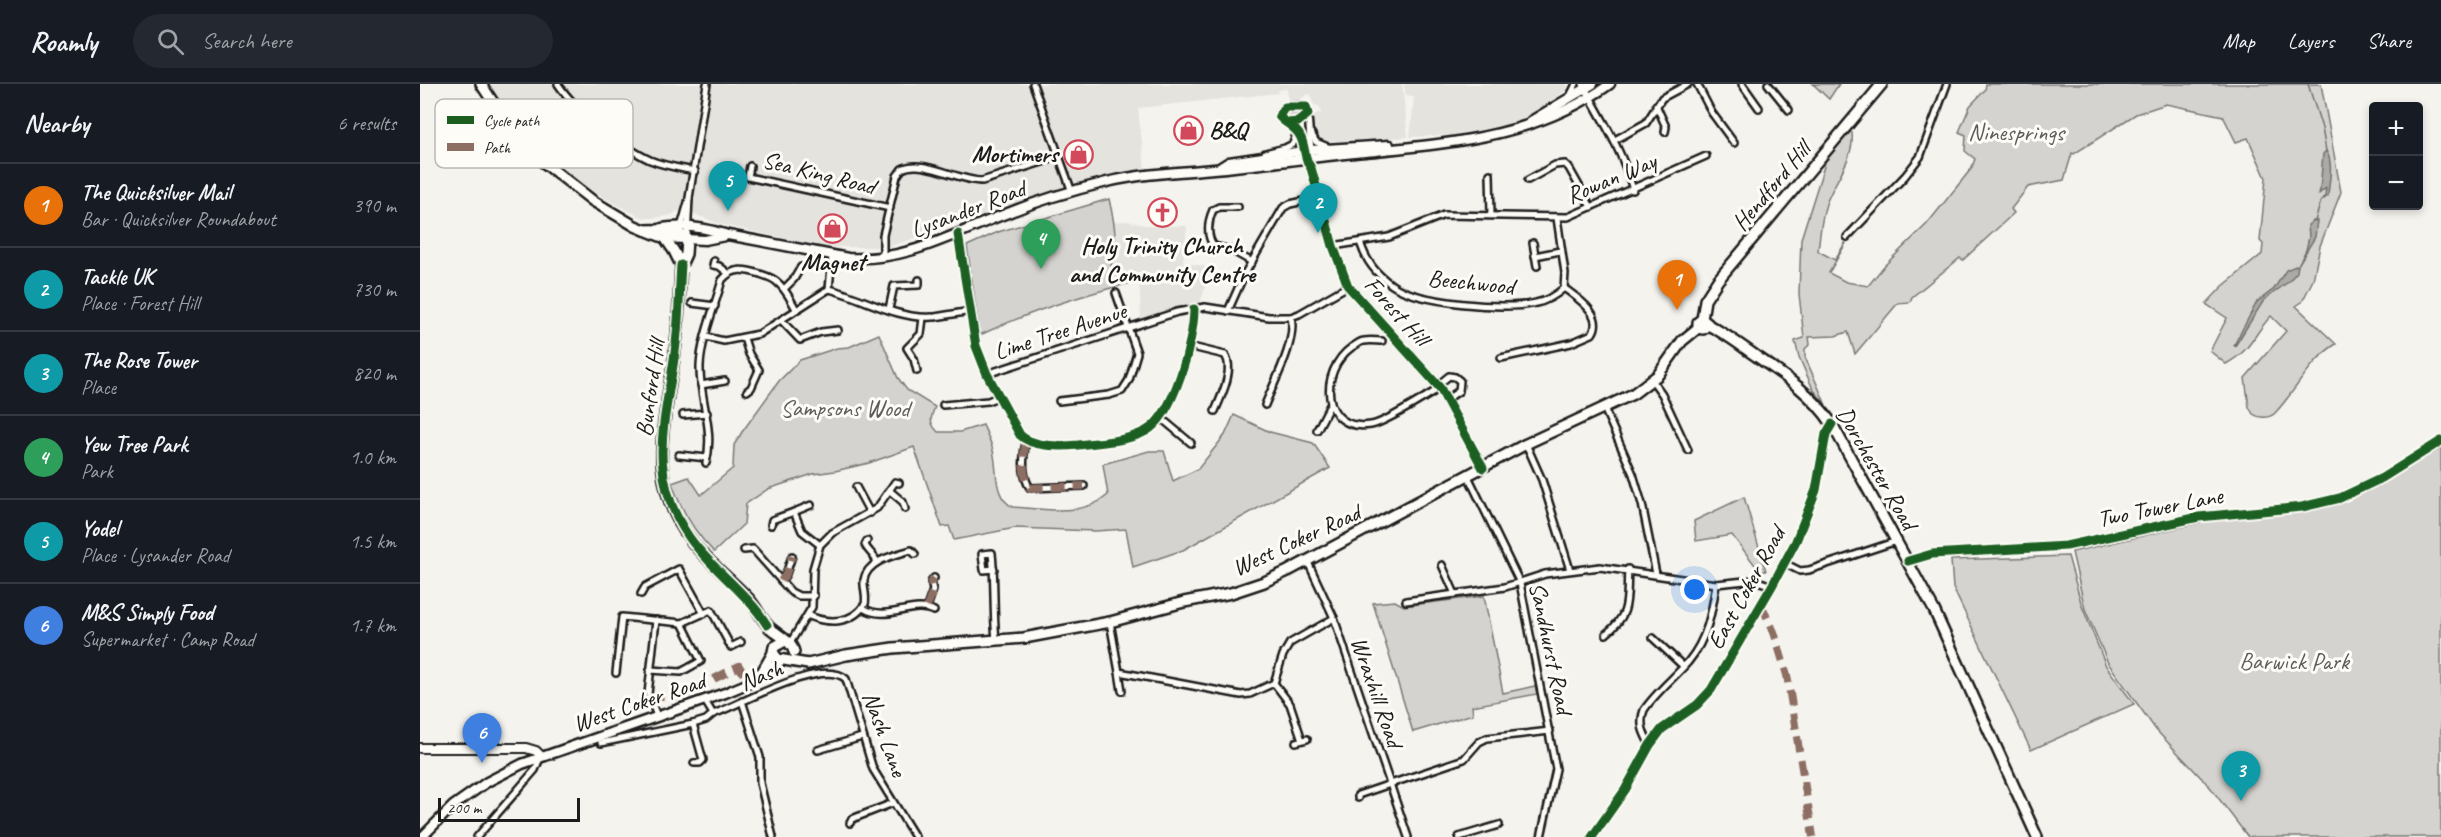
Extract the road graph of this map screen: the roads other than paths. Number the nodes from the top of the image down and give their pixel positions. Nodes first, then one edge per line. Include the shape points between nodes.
1 (481, 84) edge
2 (558, 84) edge
3 (707, 84) edge
4 (1033, 84) edge
5 (1576, 84) edge
6 (1610, 84) edge
7 (1688, 84) edge
8 (1697, 84) edge
9 (1742, 84) edge
10 (1768, 84) edge
11 (1882, 84) edge
12 (1947, 84) edge
13 (1587, 85) edge
14 (1591, 97) junction
15 (491, 99) edge
16 (573, 99) edge
17 (1564, 102) junction
18 (1656, 105) junction
19 (1759, 108) dead end
20 (1789, 110) dead end
21 (1308, 114) junction
22 (1288, 123) junction
23 (1309, 129) junction
24 (1511, 130) junction
25 (1297, 131) junction
26 (1665, 132) dead end
27 (1615, 140) junction
28 (1734, 143) dead end
29 (1413, 146) junction
30 (1333, 148) junction
31 (633, 150) edge
32 (1308, 154) junction
33 (1706, 156) dead end
34 (1058, 157) junction
35 (1246, 159) junction
36 (750, 166) dead end
37 (1220, 167) junction
38 (551, 168) edge
39 (695, 171) junction
40 (1490, 174) dead end
41 (1528, 180) dead end
42 (1633, 190) junction
43 (1072, 192) junction
44 (1318, 198) junction
45 (1591, 207) junction
46 (890, 208) junction
47 (1233, 209) dead end
48 (1491, 215) junction
49 (1557, 218) junction
50 (645, 230) junction
51 (684, 233) junction
52 (958, 234) junction
53 (728, 235) junction
54 (1846, 237) dead end
55 (665, 238) junction
56 (1360, 242) junction
57 (1533, 243) dead end
58 (1333, 246) junction
59 (1560, 251) junction
60 (832, 256) junction
61 (1535, 256) junction
62 (883, 257) junction
63 (678, 258) junction
64 (1252, 262) junction
65 (712, 264) dead end
66 (1537, 266) dead end
67 (801, 267) dead end
68 (728, 273) junction
69 (797, 274) junction
70 (804, 277) dead end
71 (919, 286) dead end
72 (1348, 286) junction
73 (1564, 288) junction
74 (784, 289) junction
75 (829, 289) junction
76 (1116, 293) dead end
77 (692, 303) dead end
78 (701, 304) junction
79 (715, 306) junction
80 (796, 309) junction
81 (889, 309) junction
82 (1194, 309) junction
83 (700, 311) dead end
84 (971, 311) junction
85 (1227, 311) junction
86 (1291, 317) junction
87 (923, 318) junction
88 (781, 320) junction
89 (1703, 324) junction
90 (1129, 328) junction
91 (838, 330) dead end
92 (706, 337) junction
93 (744, 338) junction
94 (800, 340) junction
95 (1382, 341) dead end
96 (1188, 346) junction
97 (803, 347) dead end
98 (1501, 358) dead end
99 (759, 370) junction
100 (917, 371) dead end
101 (766, 372) dead end
102 (987, 374) junction
103 (1652, 380) junction
104 (725, 381) dead end
105 (701, 385) junction
106 (1439, 387) junction
107 (747, 391) dead end
108 (1000, 396) junction
109 (1447, 399) junction
110 (1059, 401) dead end
111 (943, 405) dead end
112 (1265, 405) dead end
113 (1330, 405) junction
114 (1604, 408) junction
115 (1215, 411) dead end
116 (707, 413) junction
117 (683, 415) dead end
118 (1161, 418) junction
119 (1832, 424) junction
120 (1317, 430) dead end
121 (2441, 441) edge
122 (1026, 442) junction
123 (1191, 443) dead end
124 (1526, 444) junction
125 (1688, 450) dead end
126 (679, 455) dead end
127 (1483, 468) junction
128 (1468, 476) junction
129 (895, 481) dead end
130 (1084, 486) dead end
131 (856, 487) dead end
132 (890, 491) junction
133 (811, 506) dead end
134 (905, 509) dead end
135 (794, 512) junction
136 (870, 513) junction
137 (767, 514) dead end
138 (1897, 541) junction
139 (864, 544) dead end
140 (820, 545) junction
141 (744, 550) dead end
142 (912, 550) dead end
143 (792, 556) dead end
144 (1307, 560) junction
145 (1908, 561) junction
146 (878, 562) junction
147 (1784, 563) junction
148 (1442, 565) dead end
149 (994, 569) dead end
150 (1628, 569) junction
151 (1570, 570) junction
152 (1656, 574) junction
153 (781, 581) junction
154 (931, 581) dead end
155 (1520, 583) junction
156 (1716, 584) junction
157 (1772, 586) junction
158 (641, 594) dead end
159 (1455, 594) junction
160 (814, 596) junction
161 (1406, 601) dead end
162 (927, 607) junction
163 (863, 608) junction
164 (934, 611) dead end
165 (704, 614) junction
166 (809, 616) junction
167 (1334, 618) junction
168 (656, 620) junction
169 (1110, 622) junction
170 (682, 623) junction
171 (1606, 633) dead end
172 (1653, 638) dead end
173 (741, 642) dead end
174 (996, 642) junction
175 (783, 651) junction
176 (1683, 666) junction
177 (650, 670) junction
178 (1119, 672) junction
179 (616, 673) dead end
180 (841, 674) joint
181 (1274, 683) junction
182 (1122, 691) dead end
183 (705, 701) junction
184 (742, 701) junction
185 (713, 714) junction
186 (657, 716) junction
187 (693, 724) junction
188 (1550, 731) junction
189 (862, 737) junction
190 (1302, 740) dead end
191 (601, 743) dead end
192 (1650, 745) junction
193 (420, 748) edge
194 (818, 750) dead end
195 (541, 756) junction
196 (694, 763) dead end
197 (1389, 784) junction
198 (1357, 795) dead end
199 (893, 803) junction
200 (850, 823) dead end
201 (1499, 825) dead end
202 (1463, 836) edge
203 (422, 837) edge
204 (477, 837) edge
205 (773, 837) edge
206 (915, 837) edge
207 (1408, 837) edge
208 (1541, 837) edge
209 (1592, 837) edge
210 (2037, 837) edge

1 - 15 highway
2 - 16 street
3 - 39 street
4 - 34 street
5 - 17 street
6 - 14 main road, Lysander Road
7 - 18 street
8 - 28 street
9 - 19 street
10 - 20 street
11 - 89 highway, Hendford Hill via 1718,280 1705,300
12 - 54 street via 1920,157
13 - 14 street
13 - 17 main road, Lysander Road
14 - 24 main road, Lysander Road via 1539,123
14 - 27 street
17 - 24 main road, Lysander Road
18 - 26 street
18 - 27 street via 1646,123
21 - 22 street via 1305,119
21 - 22 street via 1304,106 1285,107 1280,116
21 - 23 street
22 - 25 street
23 - 30 street via 1316,142
23 - 32 street
24 - 29 main road, Lysander Road
25 - 32 street
25 - 35 street via 1288,147
27 - 42 street
29 - 30 main road, Lysander Road
29 - 32 main road, Lysander Road
30 - 32 main road, Lysander Road
31 - 39 street via 661,163
32 - 35 main road, Lysander Road
32 - 37 main road, Lysander Road
32 - 44 street, Forest Hill
33 - 42 street, Rowan Way
34 - 43 street
34 - 46 street via 982,181 909,165 897,176
35 - 37 main road, Lysander Road
36 - 46 street, Sea King Road via 748,177
37 - 43 main road, Lysander Road via 1116,180
38 - 50 highway via 593,201
39 - 51 street
40 - 48 street
41 - 45 street via 1564,164
42 - 45 street, Rowan Way
43 - 52 main road, Lysander Road via 1008,212
44 - 58 street, Forest Hill
44 - 64 street via 1283,208
45 - 49 street, Rowan Way
46 - 62 street via 881,243
47 - 64 street via 1213,210 1211,242
48 - 49 street, Rowan Way
48 - 56 street, Rowan Way via 1444,215 1389,237
49 - 59 street
50 - 51 highway
50 - 55 highway
51 - 53 main road, Lysander Road via 700,228
51 - 53 main road, Lysander Road via 705,240
51 - 55 main road
51 - 63 highway, Bunford Hill via 686,254
52 - 62 main road, Lysander Road via 913,251
52 - 84 street
53 - 60 main road, Lysander Road
55 - 63 highway
56 - 58 street, Rowan Way
56 - 73 street, Beechwood via 1366,260 1378,274 1394,287 1421,295 1459,303 1515,307 1539,303
57 - 61 street
58 - 72 street, Forest Hill
59 - 61 street
59 - 73 street
60 - 62 main road, Lysander Road
60 - 75 street
61 - 66 street
63 - 175 highway, Bunford Hill via 676,342 661,438 668,493 694,544 750,600
64 - 85 street
65 - 68 street
67 - 69 street
68 - 74 street via 746,270 775,280
68 - 79 street via 722,280
69 - 70 street
69 - 74 street
71 - 81 street via 894,286
72 - 86 street, Lime Tree Avenue
72 - 106 street, Forest Hill
73 - 98 street via 1593,314 1596,323 1592,334
74 - 80 street
75 - 80 street
75 - 81 street
76 - 90 street
77 - 78 street
78 - 79 street
78 - 83 street
79 - 92 street
80 - 88 street
81 - 87 street
82 - 85 street, Lime Tree Avenue
82 - 90 street, Lime Tree Avenue
82 - 96 street
84 - 87 street
84 - 102 street via 976,346
85 - 86 street, Lime Tree Avenue
86 - 112 street via 1290,340
87 - 100 street via 921,334 907,348
88 - 93 street
88 - 94 street
89 - 103 highway, West Coker Road via 1682,341
89 - 119 highway, Dorchester Road via 1722,332 1796,383
90 - 102 street, Lime Tree Avenue
90 - 110 street via 1137,353 1130,380 1122,392
91 - 94 street
92 - 93 street via 723,341
92 - 105 street via 700,364
93 - 99 street
94 - 97 street
95 - 113 street via 1362,341 1342,354 1329,380
96 - 115 street via 1228,359
96 - 118 street
99 - 101 street
99 - 107 street
102 - 108 street
103 - 114 highway, West Coker Road
103 - 125 street
104 - 105 street
105 - 116 street
106 - 109 street, Forest Hill
106 - 109 street via 1449,376 1460,381 1459,391
106 - 113 street via 1375,425 1356,425 1341,419
108 - 111 street via 988,401
108 - 122 street
109 - 127 street, Forest Hill
113 - 120 street
114 - 124 highway, West Coker Road
114 - 152 street via 1633,474
116 - 117 street
116 - 126 street via 707,461
118 - 122 street via 1146,431 1126,439 1066,446
118 - 123 street
119 - 138 highway, Dorchester Road
119 - 147 street, East Coker Road via 1826,434 1816,490
121 - 145 street, Two Tower Lane via 2382,478 2340,498 2302,507 2199,517 2066,546 1932,554
122 - 130 street via 1023,458 1030,488
124 - 127 highway, West Coker Road
124 - 151 street via 1542,480
127 - 128 highway, West Coker Road
128 - 144 highway, West Coker Road
128 - 155 street, Sandhurst Road
129 - 132 street
131 - 136 street via 863,493
132 - 134 street via 905,501
132 - 136 street
133 - 135 street
135 - 137 street via 772,522
135 - 140 street via 802,531
136 - 140 street via 832,533
138 - 145 highway, Dorchester Road
138 - 147 street via 1809,570 1800,571
139 - 146 street
140 - 160 street via 813,569
141 - 153 street via 754,547
142 - 146 street
143 - 153 street
144 - 167 street, Wraxhill Road
144 - 169 highway, West Coker Road via 1254,586
145 - 210 highway, Dorchester Road via 1963,670
146 - 163 street via 866,575
147 - 157 street, East Coker Road
148 - 159 street
149 - 174 street
150 - 151 street
150 - 152 street
150 - 171 street via 1624,615
151 - 155 street
152 - 156 street
153 - 160 street via 799,596
154 - 162 street via 933,590
155 - 159 street
155 - 188 street, Sandhurst Road
156 - 157 street via 1755,580
156 - 176 street via 1708,628
157 - 192 street, East Coker Road via 1711,690 1697,705 1662,729
158 - 165 street via 645,587 679,569
159 - 161 street
160 - 166 street
162 - 163 street via 877,614
162 - 164 street
163 - 166 street via 854,616 828,622
165 - 170 street
165 - 173 street via 711,610 731,647
166 - 175 street
167 - 181 street via 1290,643
167 - 197 street, Wraxhill Road
168 - 170 street
168 - 177 street
168 - 179 street via 622,617
169 - 174 highway, West Coker Road
169 - 178 street
170 - 177 street via 700,661 681,672
172 - 176 street
174 - 175 highway, West Coker Road via 893,648 820,660
175 - 183 main road, West Coker Road via 749,683
176 - 192 street via 1644,710 1642,730
177 - 186 street via 648,694
178 - 181 street via 1241,695
178 - 182 street
180 - 184 street, Nash via 794,680
180 - 189 street, Nash Lane via 846,679
181 - 190 street via 1290,704
183 - 185 street
183 - 186 main road, West Coker Road
184 - 185 street, Nash
184 - 205 street via 760,757 760,783
185 - 187 street, Nash
186 - 195 main road, West Coker Road
187 - 191 street, Nash
187 - 196 street via 703,760
188 - 197 street via 1487,738 1464,759
188 - 208 street, Sandhurst Road via 1556,769
189 - 194 street
189 - 199 street, Nash Lane via 873,769
192 - 209 street, East Coker Road
193 - 195 street via 526,748
195 - 203 main road, West Coker Road via 473,791
195 - 204 street via 540,764
197 - 198 street
197 - 207 street, Wraxhill Road
199 - 200 street
199 - 206 street, Nash Lane
201 - 202 street

